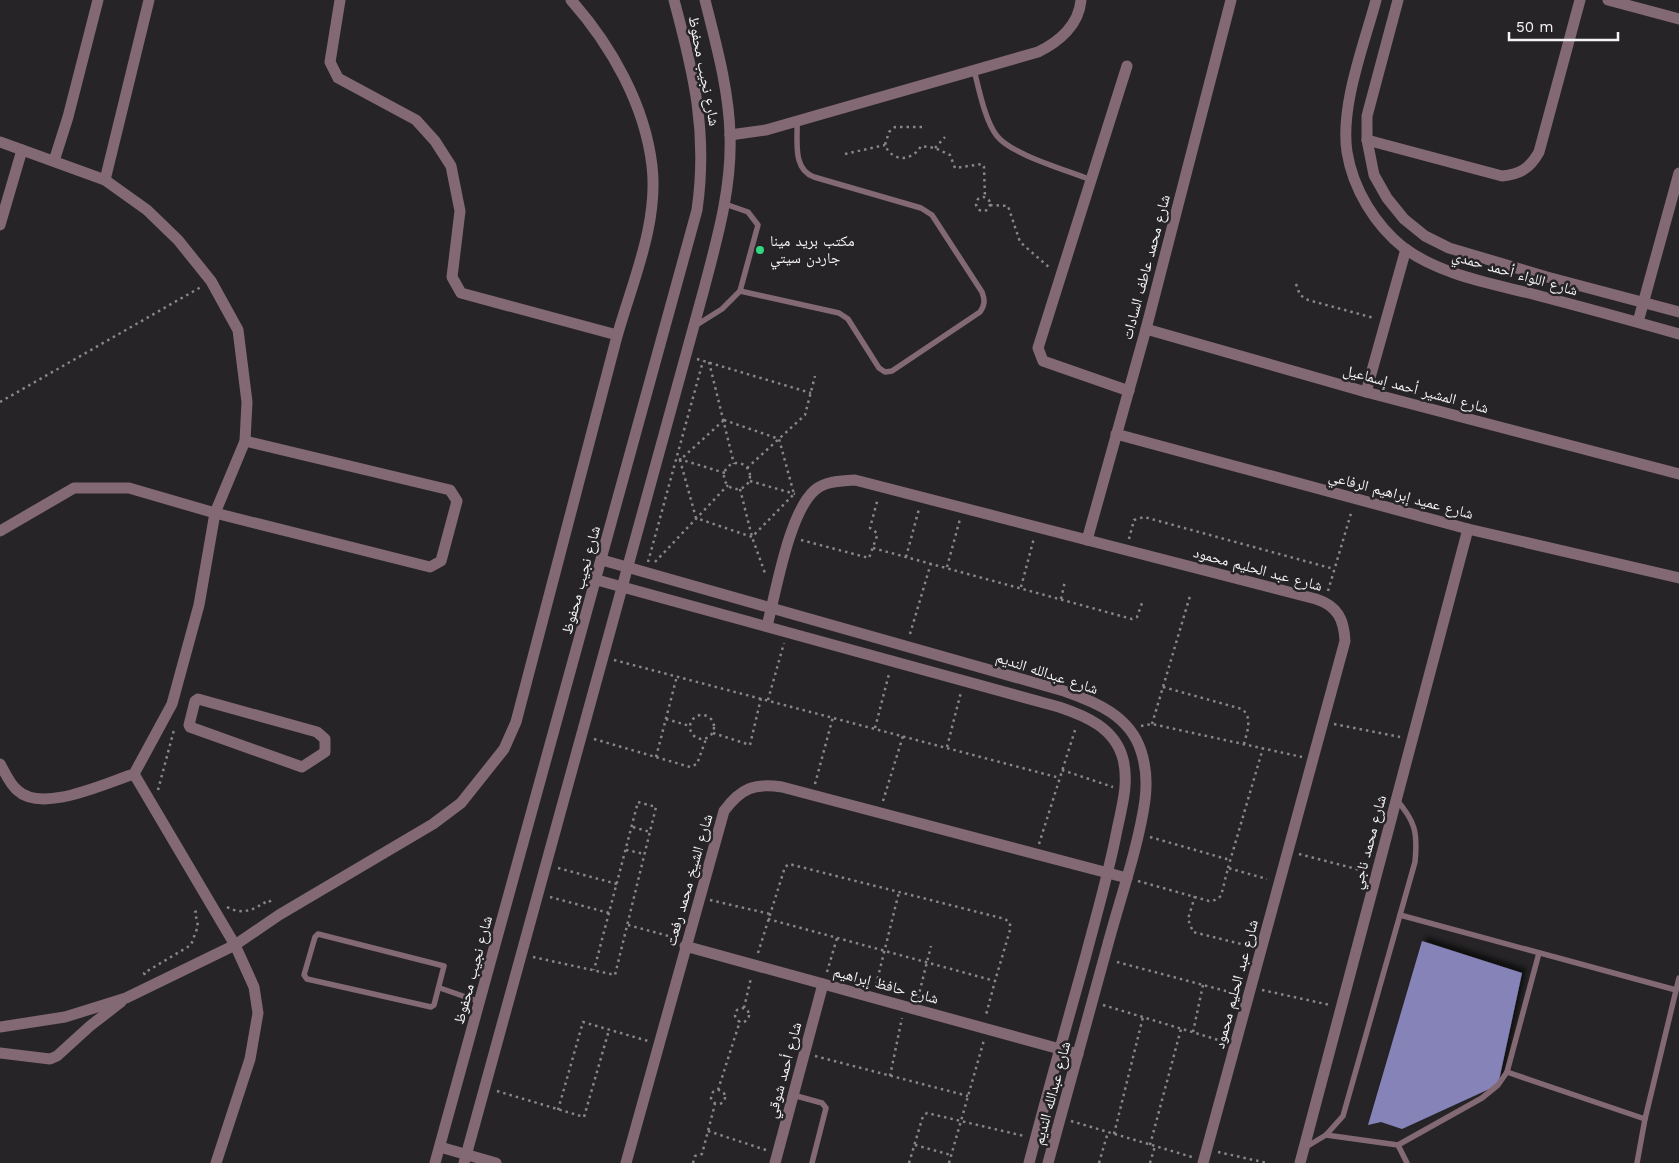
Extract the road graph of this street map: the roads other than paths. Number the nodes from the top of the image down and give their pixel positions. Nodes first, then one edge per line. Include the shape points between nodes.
1 (98, 0) edge
2 (149, 0) edge
3 (340, 0) edge
4 (571, 0) edge
5 (674, 0) edge
6 (705, 0) edge
7 (1081, 0) edge
8 (1231, 0) edge
9 (1376, 0) edge
10 (1398, 0) edge
11 (1580, 0) edge
12 (1608, 0) edge
13 (1679, 19) edge
14 (1127, 66) dead end
15 (974, 70) junction
16 (797, 121) junction
17 (730, 135) junction
18 (1367, 140) junction
19 (0, 142) edge
20 (22, 150) junction
21 (54, 161) junction
22 (1679, 173) edge
23 (105, 180) junction
24 (1091, 180) junction
25 (725, 204) junction
26 (0, 225) edge
27 (1406, 249) junction
28 (740, 291) junction
29 (1643, 302) junction
30 (1679, 312) edge
31 (1638, 322) junction
32 (693, 327) junction
33 (1146, 329) junction
34 (1679, 334) edge
35 (618, 335) junction
36 (1129, 390) junction
37 (1366, 392) junction
38 (1116, 434) junction
39 (245, 441) junction
40 (1679, 474) edge
41 (215, 512) junction
42 (1468, 530) junction
43 (0, 531) edge
44 (1087, 540) junction
45 (602, 560) junction
46 (627, 567) junction
47 (1679, 578) edge
48 (597, 580) junction
49 (621, 587) junction
50 (773, 605) junction
51 (768, 626) junction
52 (181, 708) junction
53 (0, 764) edge
54 (134, 774) junction
55 (1396, 798) junction
56 (1109, 873) junction
57 (1127, 878) junction
58 (1400, 915) junction
59 (686, 944) junction
60 (235, 945) junction
61 (1539, 953) junction
62 (1679, 978) edge
63 (823, 984) junction
64 (440, 988) junction
65 (1676, 990) junction
66 (126, 998) junction
67 (480, 1002) junction
68 (0, 1027) edge
69 (1060, 1049) junction
70 (0, 1053) edge
71 (1078, 1054) junction
72 (1507, 1072) junction
73 (793, 1095) junction
74 (1645, 1119) junction
75 (1326, 1135) junction
76 (1398, 1145) junction
77 (440, 1147) junction
78 (1304, 1148) junction
79 (776, 1158) edge
80 (465, 1159) edge
81 (1203, 1162) edge
82 (216, 1163) edge
83 (435, 1163) edge
84 (496, 1163) edge
85 (626, 1163) edge
86 (812, 1163) edge
87 (1028, 1163) edge
88 (1048, 1163) edge
89 (1300, 1163) edge
90 (1407, 1163) edge
91 (1637, 1163) edge

1 - 21 street
2 - 23 street
3 - 35 street via 330,62 338,78 416,120 451,166 460,211 452,276 455,286 461,293
4 - 35 street via 602,38 630,90 648,140 652,167 653,190 642,259
5 - 45 street, شارع نجيب محفوظ via 699,107 702,175 697,210
6 - 17 street, شارع نجيب محفوظ via 717,46
7 - 15 street via 1075,20 1066,34 1053,44 1038,52
8 - 33 street, شارع محمد عاطف السادات
9 - 27 street, شارع اللواء أحمد حمدي via 1346,117 1347,151 1355,184 1371,211
10 - 18 street, شارع اللواء أحمد حمدي via 1367,116
11 - 18 street via 1544,138 1525,170 1502,176
12 - 13 street
14 - 24 street
15 - 16 street
15 - 24 lane via 996,136 1009,148
16 - 17 street
16 - 28 lane via 798,163 804,172 921,208 932,215 982,292 983,308 892,371 885,372 848,319 839,313
17 - 25 street, شارع نجيب محفوظ
18 - 29 street, شارع اللواء أحمد حمدي via 1374,175 1387,198 1404,219 1425,236 1449,248 1497,263
19 - 20 street
20 - 21 street
20 - 26 street
21 - 23 street
22 - 29 street
23 - 39 street via 146,210 178,240 211,281 238,330 247,402
24 - 36 street via 1038,354 1043,361
25 - 28 lane via 748,212 758,225
25 - 32 street, شارع نجيب محفوظ
27 - 31 street, شارع اللواء أحمد حمدي via 1441,268 1466,276
27 - 37 street
28 - 32 lane via 722,309
29 - 30 street, شارع اللواء أحمد حمدي
29 - 31 street
31 - 34 street, شارع اللواء أحمد حمدي
32 - 46 street, شارع نجيب محفوظ
33 - 36 street, شارع محمد عاطف السادات
33 - 37 street, شارع المشير أحمد إسماعيل
35 - 60 street via 516,722 504,750 460,803 433,824 279,915
36 - 38 street, شارع محمد عاطف السادات
37 - 40 street, شارع المشير أحمد إسماعيل
38 - 42 street, شارع عميد إبراهيم الرفاعي
38 - 44 street, شارع محمد عاطف السادات
39 - 41 street
39 - 41 street via 450,490 457,501 442,558 430,567
41 - 43 street via 129,488 74,488
41 - 52 street
42 - 47 street, شارع عميد إبراهيم الرفاعي
42 - 55 street, شارع محمد ناجي
44 - 50 street, شارع عبد الحليم محمود via 855,480 831,482 815,490 796,519
44 - 81 street, شارع عبد الحليم محمود via 1325,602 1344,623 1345,641
45 - 46 street, شارع عبدالله النديم
45 - 48 street, شارع نجيب محفوظ
46 - 49 street, شارع نجيب محفوظ
46 - 50 street, شارع عبدالله النديم
48 - 49 street, شارع عبدالله النديم
48 - 67 street, شارع نجيب محفوظ
49 - 51 street, شارع عبدالله النديم
49 - 80 street, شارع نجيب محفوظ
50 - 51 street, شارع عبد الحليم محمود
50 - 57 street, شارع عبدالله النديم via 1064,691 1110,710 1129,728 1141,750 1146,776 1145,800
51 - 56 street, شارع عبدالله النديم via 1080,714 1099,724 1114,739 1122,758 1125,792
52 - 52 street via 190,727 302,767 326,752 325,739 317,732 198,700
52 - 54 street
53 - 54 street via 22,794 55,800
54 - 60 street
55 - 58 lane via 1411,816 1418,838 1415,862
55 - 78 street, شارع محمد ناجي
56 - 57 street, شارع الشيخ محمد رفعت
56 - 59 street, شارع الشيخ محمد رفعت via 766,785 749,788 734,797 724,810
56 - 69 street, شارع عبدالله النديم
57 - 71 street, شارع عبدالله النديم
58 - 61 lane
58 - 75 lane via 1343,1116
59 - 63 street, شارع حافظ إبراهيم
59 - 85 street, شارع الشيخ محمد رفعت
60 - 66 street
60 - 82 street via 254,987 258,1013 250,1059
61 - 65 lane
61 - 72 lane
62 - 65 lane
63 - 69 street, شارع حافظ إبراهيم
63 - 73 street, شارع أحمد شوقي
64 - 64 lane via 444,966 318,934 314,937 304,975 307,979 431,1007
64 - 67 lane
65 - 74 lane
66 - 68 street via 65,1017
66 - 70 street via 50,1060
67 - 77 street, شارع نجيب محفوظ
69 - 71 street, شارع حافظ إبراهيم
69 - 87 street, شارع عبدالله النديم
71 - 88 street, شارع عبدالله النديم
72 - 74 lane
72 - 76 lane via 1498,1085 1482,1098
73 - 79 street, شارع أحمد شوقي
73 - 86 lane via 822,1102 826,1108
74 - 91 lane
75 - 76 lane
75 - 78 lane
76 - 90 lane
77 - 80 street
77 - 83 street, شارع نجيب محفوظ
78 - 89 street, شارع محمد ناجي
80 - 84 street

